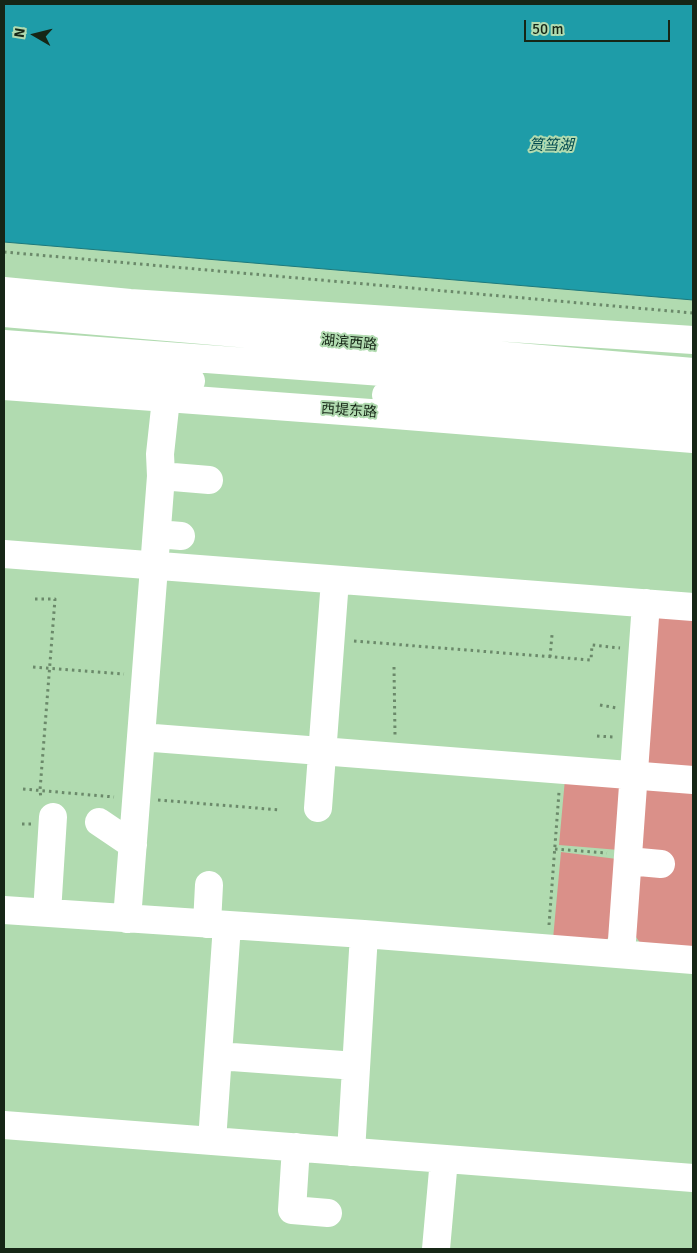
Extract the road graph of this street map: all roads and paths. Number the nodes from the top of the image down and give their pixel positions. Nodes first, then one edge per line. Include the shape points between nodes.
1 (4, 252) edge
2 (4, 291) edge
3 (693, 313) edge
4 (4, 314) edge
5 (693, 340) edge
6 (4, 344) edge
7 (4, 364) edge
8 (693, 372) edge
9 (4, 386) edge
10 (693, 395) edge
11 (166, 399) junction
12 (693, 416) edge
13 (693, 439) edge
14 (161, 476) junction
15 (209, 480) dead end
16 (4, 554) edge
17 (154, 566) junction
18 (335, 580) junction
19 (35, 599) dead end
20 (646, 603) junction
21 (693, 607) edge
22 (552, 635) dead end
23 (331, 639) junction
24 (644, 650) junction
25 (550, 657) junction
26 (394, 667) dead end
27 (33, 668) dead end
28 (49, 669) junction
29 (146, 676) junction
30 (141, 737) junction
31 (323, 750) junction
32 (395, 756) junction
33 (561, 770) junction
34 (635, 775) junction
35 (693, 780) edge
36 (318, 808) dead end
37 (47, 812) joint
38 (99, 822) dead end
39 (133, 845) junction
40 (555, 849) junction
41 (629, 858) junction
42 (660, 864) dead end
43 (210, 885) dead end
44 (4, 910) edge
45 (46, 913) junction
46 (128, 919) junction
47 (217, 925) junction
48 (364, 934) junction
49 (547, 948) junction
50 (621, 954) junction
51 (693, 960) edge
52 (218, 1056) junction
53 (356, 1066) junction
54 (4, 1125) edge
55 (212, 1141) junction
56 (296, 1148) junction
57 (351, 1152) junction
58 (444, 1159) junction
59 (693, 1178) edge
60 (328, 1213) dead end
61 (436, 1249) edge

1 - 3 path
2 - 5 main road
4 - 8 main road, 湖滨西路
6 - 10 main road, 湖滨西路
7 - 12 main road via 174,380
9 - 11 main road, 西堤东路
11 - 13 main road, 西堤东路
11 - 14 main road
14 - 15 main road
14 - 17 main road via 169,535
16 - 17 main road
17 - 18 main road
17 - 29 main road
18 - 20 main road
18 - 23 main road
19 - 28 path via 55,599
20 - 21 main road
20 - 24 main road
22 - 25 path
23 - 25 path
23 - 31 main road
24 - 25 path via 592,645 591,660
24 - 34 main road
26 - 32 path
27 - 28 path
28 - 29 path
28 - 37 path via 40,790
29 - 30 main road
30 - 31 main road
30 - 39 main road
31 - 32 main road
31 - 36 main road
32 - 33 main road
33 - 34 main road
33 - 40 path
34 - 35 main road
34 - 41 main road
37 - 45 main road
38 - 39 main road
39 - 46 main road
40 - 41 path
40 - 49 path
41 - 42 main road
41 - 50 main road
43 - 47 main road
44 - 45 main road
45 - 46 main road
46 - 47 main road
47 - 48 main road
47 - 52 main road
48 - 49 main road
48 - 53 main road
49 - 50 main road
50 - 51 main road
52 - 53 main road
52 - 55 main road
53 - 57 main road
54 - 55 main road
55 - 56 main road
56 - 57 main road
56 - 60 main road via 292,1210
57 - 58 main road
58 - 59 main road
58 - 61 main road

